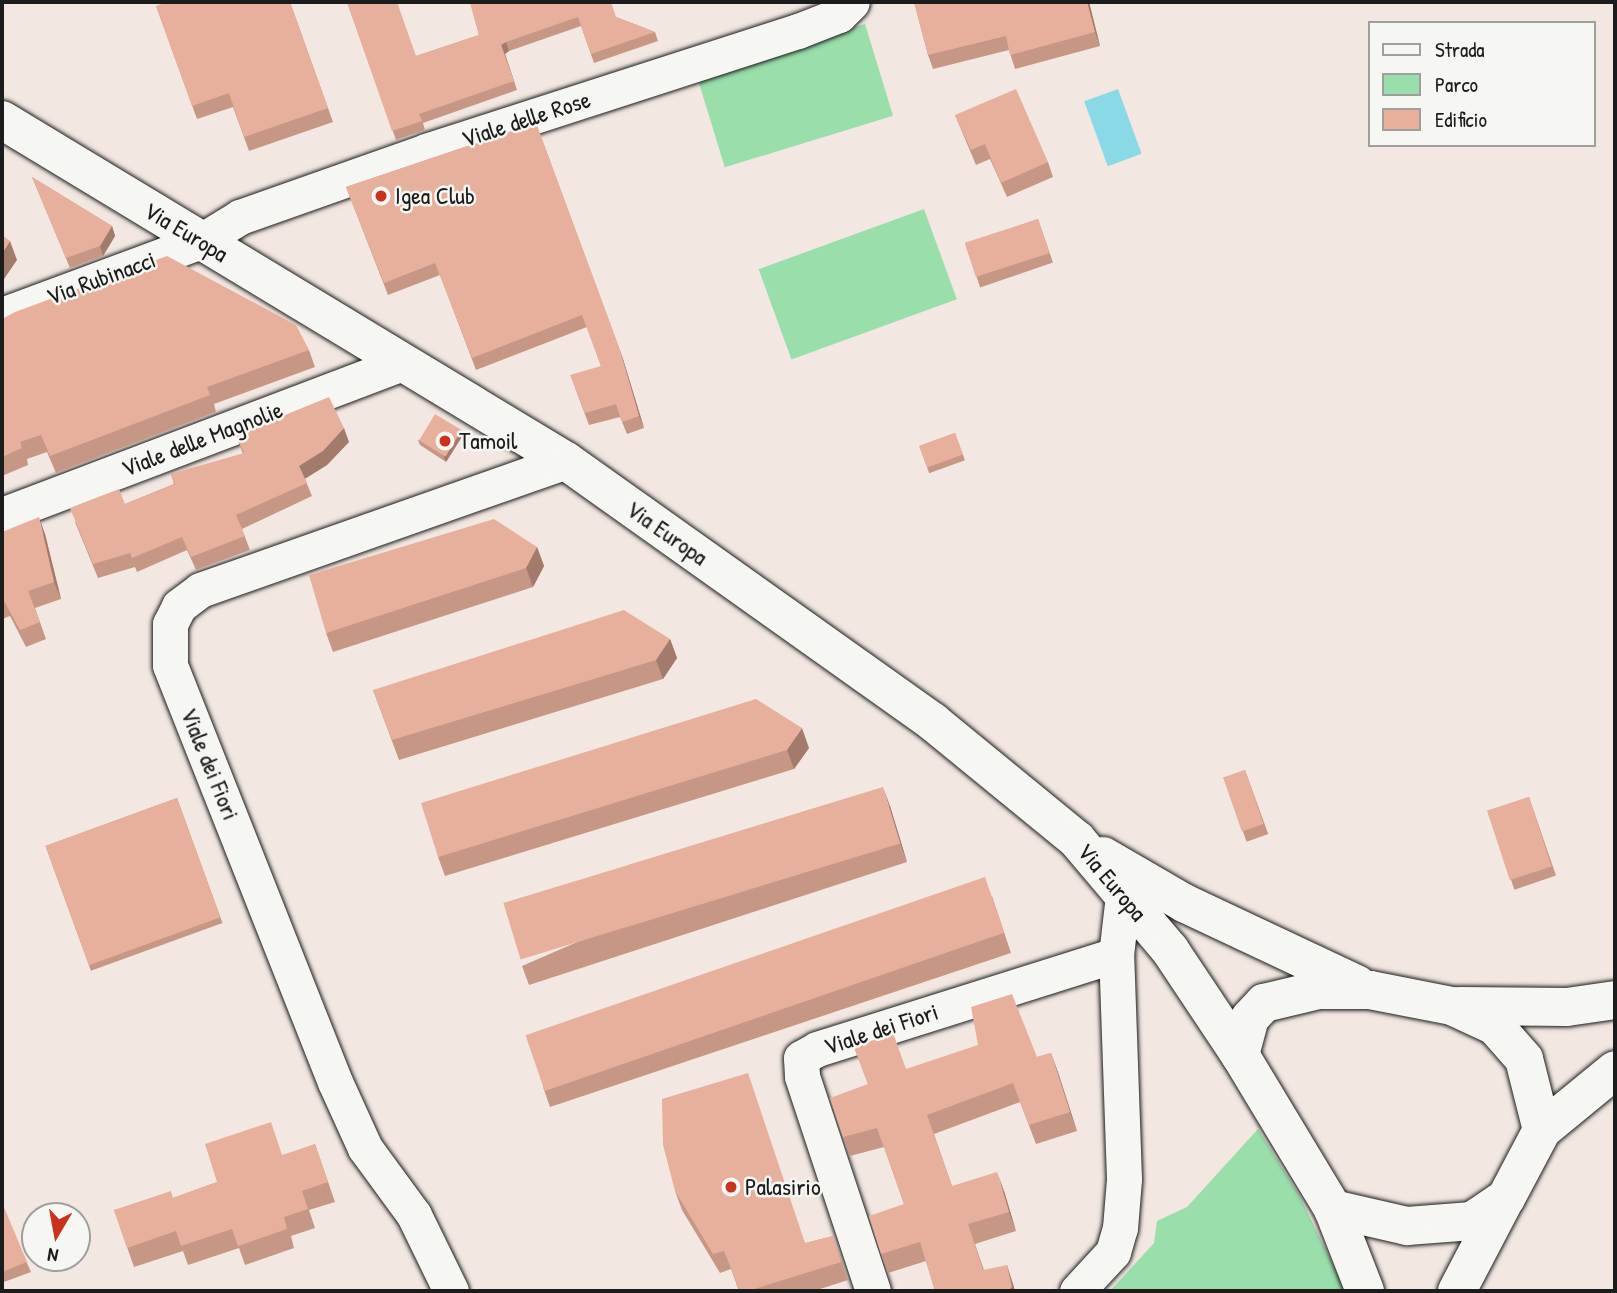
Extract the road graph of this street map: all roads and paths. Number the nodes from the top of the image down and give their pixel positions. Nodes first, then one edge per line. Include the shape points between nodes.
1 (852, 2) edge
2 (2, 120) edge
3 (201, 242) junction
4 (2, 314) edge
5 (402, 363) junction
6 (566, 461) junction
7 (2, 515) edge
8 (1077, 840) junction
9 (1123, 895) junction
10 (1116, 955) junction
11 (1370, 990) junction
12 (1615, 1000) edge
13 (1452, 1006) junction
14 (1240, 1055) junction
15 (1615, 1070) edge
16 (1542, 1130) junction
17 (1506, 1198) junction
18 (1332, 1209) junction
19 (451, 1291) edge
20 (873, 1291) edge
21 (1077, 1291) edge
22 (1365, 1291) edge
23 (1457, 1291) edge

1 - 3 street, Viale delle Rose via 839,15 798,31 426,151 240,217
2 - 3 street, Via Europa
3 - 4 street, Via Rubinacci
3 - 5 street, Via Europa
5 - 6 street, Via Europa
5 - 7 street, Viale delle Magnolie
6 - 8 street, Via Europa via 933,722
6 - 19 street, Viale dei Fiori via 200,590 179,606 170,624 170,665 335,1082 365,1149 414,1214
8 - 9 street, Via Europa
8 - 11 street via 1184,903
9 - 10 street
9 - 14 street, Via Europa via 1170,950
10 - 20 street, Viale dei Fiori via 817,1049 801,1058 802,1076
10 - 21 street via 1124,1179 1120,1228 1113,1252
11 - 13 street
11 - 14 street via 1318,990 1264,1003 1250,1018
12 - 13 street via 1567,1007
13 - 16 street via 1495,1026 1524,1059
14 - 18 street, Via Europa
15 - 16 street
16 - 17 street
17 - 18 street via 1472,1221 1407,1226
17 - 23 street
18 - 22 street

